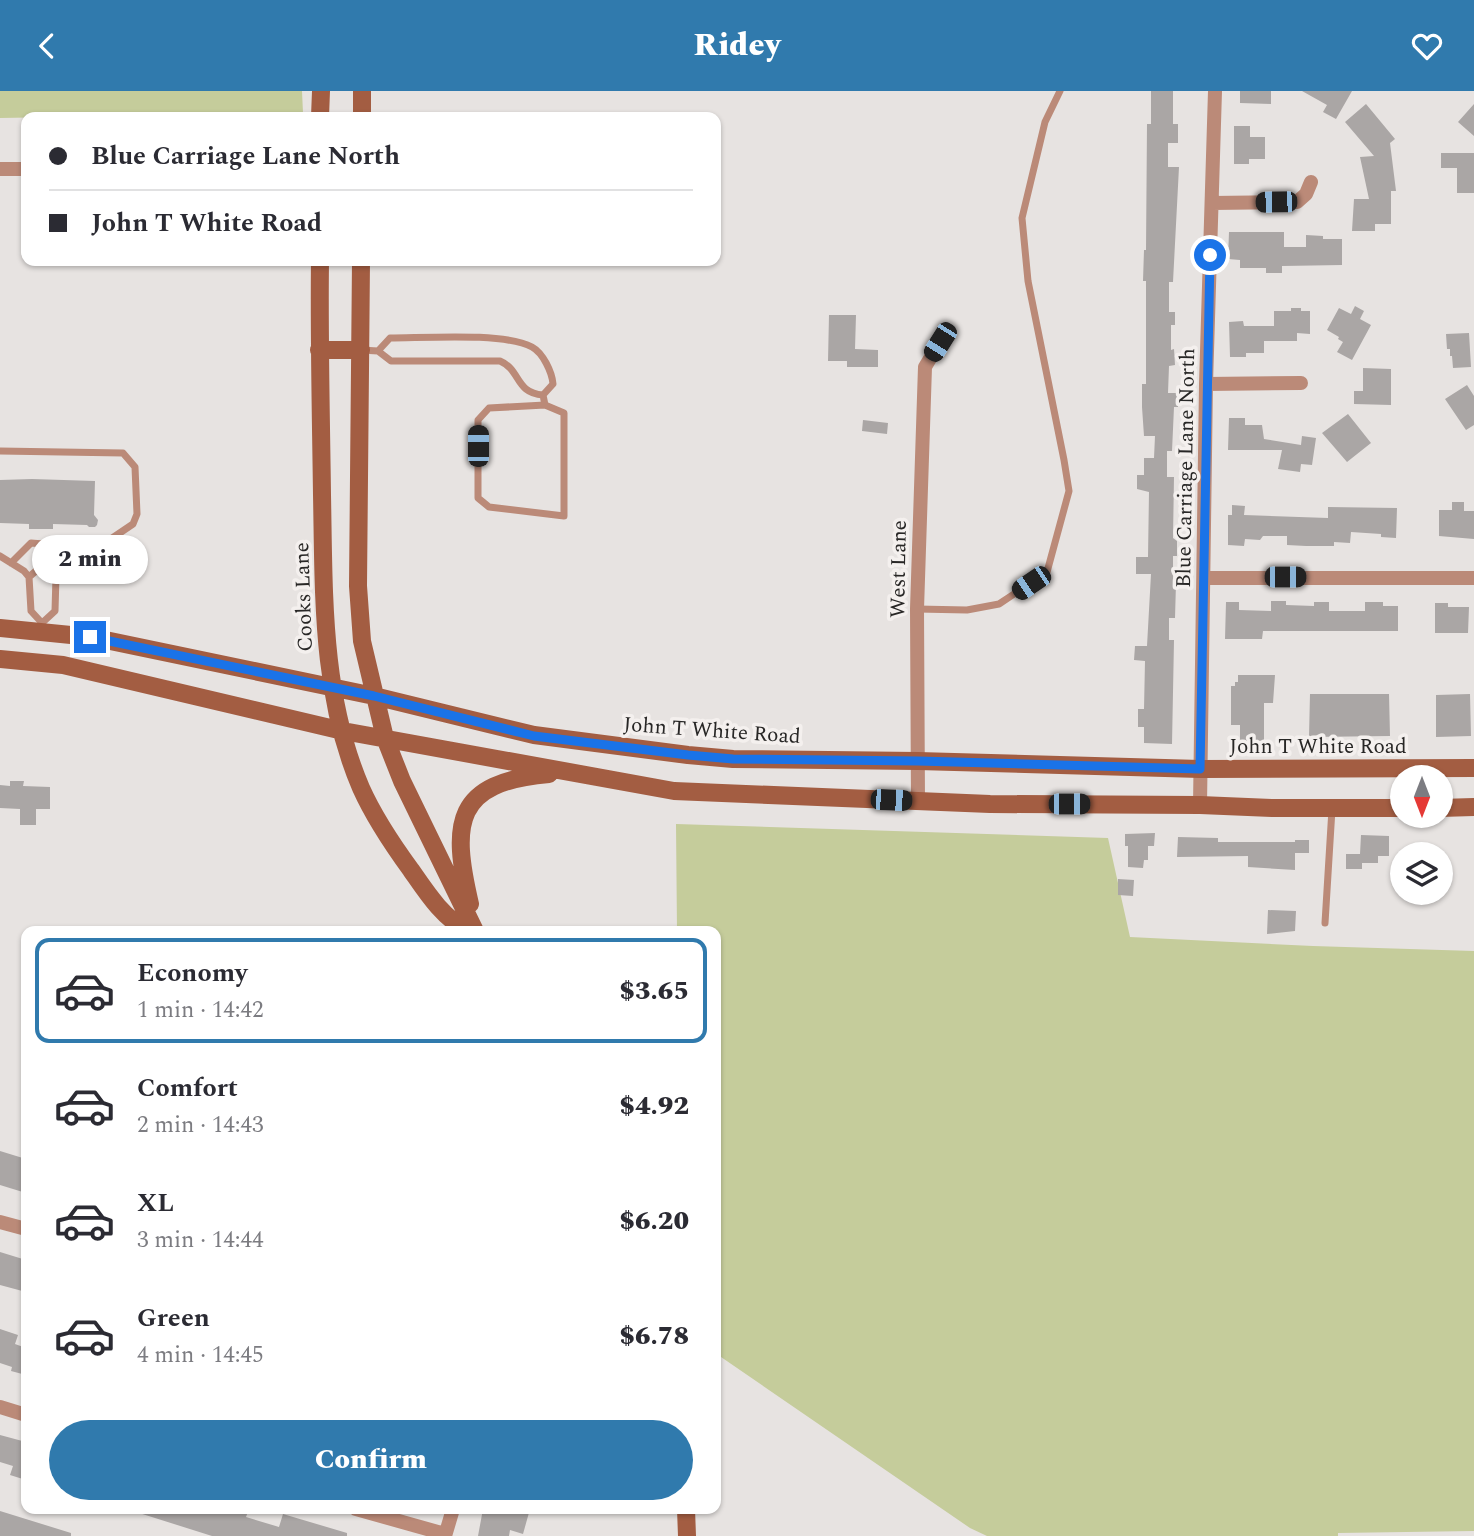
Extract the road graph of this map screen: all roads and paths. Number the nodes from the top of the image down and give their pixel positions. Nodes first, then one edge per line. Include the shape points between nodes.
1 (321, 91) edge
2 (362, 91) edge
3 (1060, 91) edge
4 (1215, 91) edge
5 (320, 112) edge
6 (362, 112) edge
7 (0, 169) edge
8 (21, 169) edge
9 (1311, 182) dead end
10 (1212, 203) junction
11 (320, 266) edge
12 (362, 266) edge
13 (940, 342) dead end
14 (319, 350) junction
15 (370, 350) junction
16 (1301, 383) dead end
17 (1206, 384) junction
18 (543, 395) junction
19 (545, 405) junction
20 (0, 451) edge
21 (0, 556) edge
22 (11, 563) junction
23 (76, 563) junction
24 (56, 576) junction
25 (29, 577) junction
26 (1204, 577) junction
27 (1474, 577) edge
28 (917, 609) junction
29 (41, 627) junction
30 (0, 628) edge
31 (0, 659) edge
32 (331, 688) junction
33 (374, 696) junction
34 (343, 731) junction
35 (385, 738) junction
36 (918, 761) junction
37 (1474, 768) edge
38 (1200, 769) junction
39 (572, 772) junction
40 (918, 801) junction
41 (1200, 805) junction
42 (1474, 807) edge
43 (1390, 808) edge
44 (1453, 808) edge
45 (1332, 809) junction
46 (1325, 923) dead end
47 (459, 926) edge
48 (473, 926) edge
49 (474, 926) edge
50 (0, 1222) edge
51 (21, 1228) edge
52 (0, 1407) edge
53 (21, 1413) edge
54 (373, 1514) edge
55 (451, 1514) edge
56 (686, 1514) edge
57 (445, 1535) edge
58 (687, 1536) edge

1 - 5 main road
2 - 6 main road
3 - 28 lane via 1045,122 1022,218 1028,281 1069,491 1051,559 1047,572 999,604 967,610
4 - 10 street, Blue Carriage Lane North
7 - 8 street
9 - 10 street via 1297,202
10 - 17 street, Blue Carriage Lane North
11 - 14 main road, Cooks Lane
12 - 15 main road
13 - 28 street, West Lane via 925,367
14 - 15 main road
14 - 32 main road, Cooks Lane via 324,608
15 - 18 lane via 391,361 500,361 523,388
15 - 18 lane via 390,338 505,338 534,348 552,372 553,384
15 - 33 main road via 358,586 362,641
16 - 17 street
17 - 26 street, Blue Carriage Lane North
18 - 19 lane
19 - 19 lane via 564,413 564,516 489,507 478,498 478,420 489,408
20 - 23 lane via 123,453 135,467 138,514 133,524
21 - 22 lane
22 - 23 lane via 32,543 56,545
22 - 25 lane
23 - 24 lane
24 - 25 lane via 49,570 37,570
24 - 29 lane via 55,611
25 - 29 lane via 31,611
26 - 27 street
26 - 38 street, Blue Carriage Lane North
28 - 36 street, West Lane
29 - 30 main road, John T White Road
29 - 32 main road, John T White Road
31 - 34 main road via 63,665
32 - 33 main road, John T White Road
32 - 34 main road, Cooks Lane
33 - 35 main road
33 - 36 main road, John T White Road via 534,736 688,755
34 - 35 main road
34 - 47 main road, Cooks Lane via 361,787 387,837 436,905
35 - 39 main road
35 - 48 main road
36 - 38 main road, John T White Road
36 - 40 street, West Lane
37 - 38 main road, John T White Road
38 - 41 street, Blue Carriage Lane North
39 - 40 main road via 674,791
39 - 49 main road via 507,780 488,789 467,809 460,831 461,864
40 - 41 main road
41 - 45 main road
42 - 44 main road
43 - 45 main road
45 - 46 lane
50 - 51 street
52 - 53 street
54 - 57 street
55 - 57 street
56 - 58 main road

